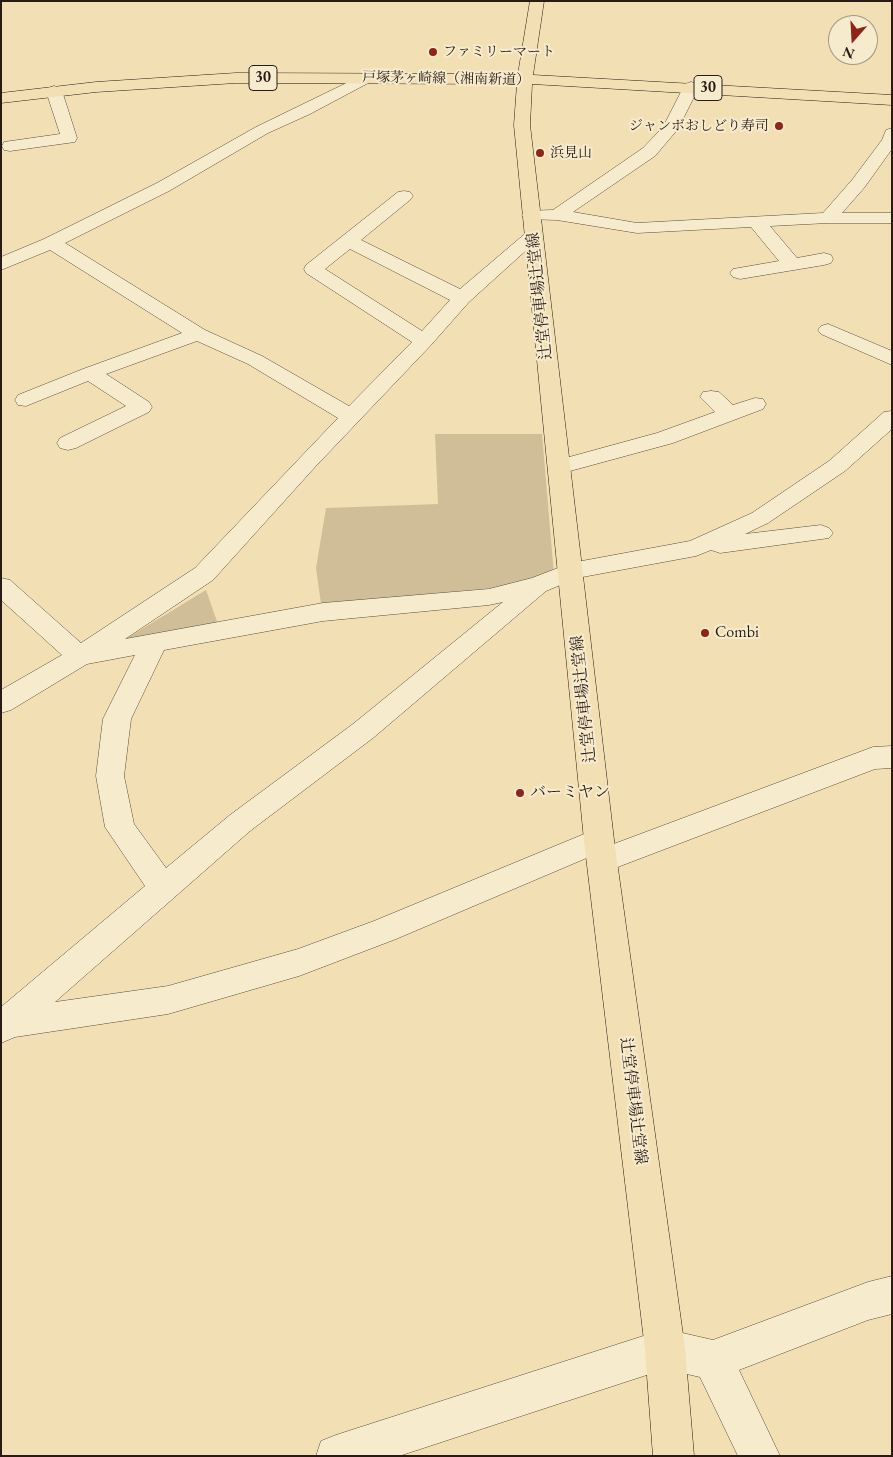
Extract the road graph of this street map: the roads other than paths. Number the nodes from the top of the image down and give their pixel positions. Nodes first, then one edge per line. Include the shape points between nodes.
1 (537, 1) edge
2 (366, 78) junction
3 (525, 79) junction
4 (691, 87) junction
5 (54, 91) junction
6 (1, 98) edge
7 (892, 100) edge
8 (891, 138) edge
9 (10, 146) dead end
10 (392, 200) dead end
11 (828, 218) junction
12 (892, 218) edge
13 (541, 222) junction
14 (757, 223) junction
15 (349, 241) junction
16 (51, 243) junction
17 (824, 259) dead end
18 (1, 264) edge
19 (792, 264) junction
20 (740, 273) dead end
21 (462, 298) junction
22 (828, 330) dead end
23 (198, 334) junction
24 (424, 341) junction
25 (892, 359) edge
26 (90, 372) junction
27 (711, 397) dead end
28 (26, 400) dead end
29 (755, 404) dead end
30 (730, 414) junction
31 (352, 417) junction
32 (892, 417) edge
33 (68, 444) dead end
34 (559, 467) junction
35 (821, 533) dead end
36 (696, 548) junction
37 (571, 571) junction
38 (539, 585) junction
39 (1, 586) edge
40 (155, 641) junction
41 (80, 656) junction
42 (1, 703) edge
43 (892, 757) edge
44 (601, 851) junction
45 (163, 888) junction
46 (5, 1025) edge
47 (892, 1295) edge
48 (664, 1349) junction
49 (713, 1360) junction
50 (336, 1456) edge
51 (674, 1456) edge
52 (760, 1456) edge

1 - 3 main road, 辻堂停車場辻堂線
2 - 3 main road, 戸塚茅ヶ崎線（湘南新道） / 30
2 - 5 main road, 戸塚茅ヶ崎線（湘南新道） / 30 via 236,78
2 - 16 street
3 - 4 main road, 戸塚茅ヶ崎線（湘南新道） / 30
3 - 13 main road, 辻堂停車場辻堂線 via 522,125
4 - 7 main road, 戸塚茅ヶ崎線（湘南新道） / 30
4 - 13 street via 670,129 649,152
5 - 6 main road, 戸塚茅ヶ崎線（湘南新道） / 30
5 - 9 street via 69,138
8 - 11 street via 858,184
10 - 15 street
11 - 12 street
11 - 14 street
13 - 14 street via 637,228
13 - 21 street
13 - 34 main road, 辻堂停車場辻堂線
14 - 19 street
15 - 21 street
15 - 24 street via 313,269
16 - 18 street
16 - 23 street
17 - 19 street
19 - 20 street
21 - 24 street
22 - 25 street
23 - 26 street
23 - 31 street via 255,360
24 - 31 street
26 - 28 street
26 - 33 street via 141,407
27 - 30 street
29 - 30 street
30 - 34 street via 665,438
31 - 41 street via 204,574
32 - 36 street via 837,466 760,518
34 - 37 main road, 辻堂停車場辻堂線
35 - 36 street
36 - 37 street
37 - 38 street
37 - 44 main road, 辻堂停車場辻堂線
38 - 40 street via 489,597 323,612
38 - 45 street via 363,731 240,823
39 - 41 street
40 - 41 street
40 - 45 street via 117,719 110,776 120,827
41 - 42 street
43 - 44 street via 873,758
44 - 46 street via 299,962 168,1000
44 - 48 main road, 辻堂停車場辻堂線
45 - 46 street
47 - 49 street via 868,1301
48 - 49 street
48 - 50 street
48 - 51 main road, 辻堂停車場辻堂線
49 - 52 street

